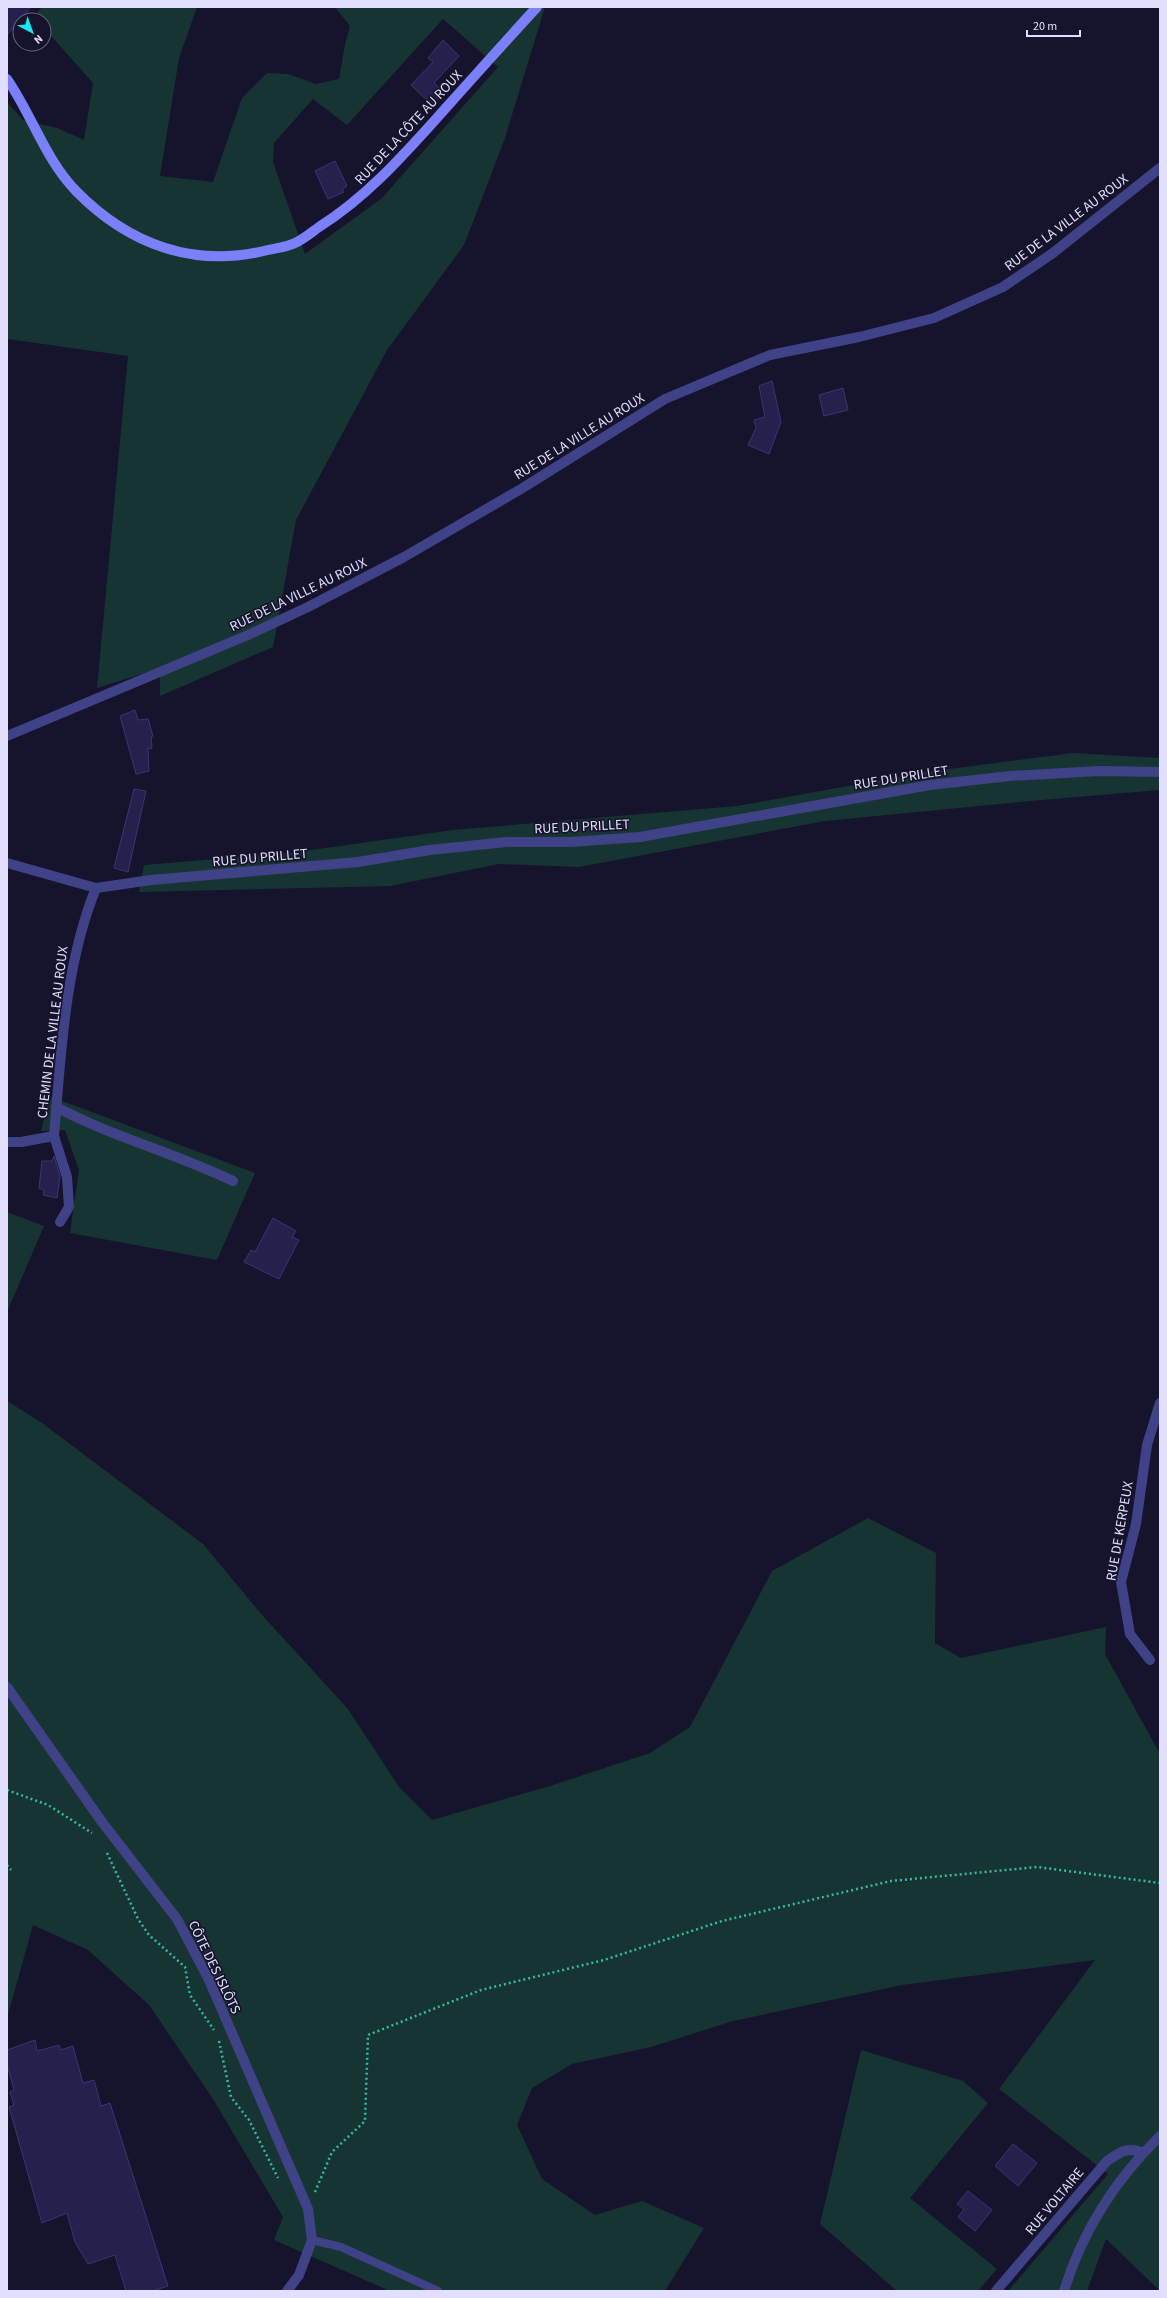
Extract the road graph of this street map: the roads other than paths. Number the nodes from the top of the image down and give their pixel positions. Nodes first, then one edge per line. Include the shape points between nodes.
1 (537, 7) edge
2 (7, 79) edge
3 (1160, 168) edge
4 (7, 736) edge
5 (1160, 772) edge
6 (7, 863) edge
7 (96, 888) junction
8 (56, 1107) junction
9 (54, 1136) junction
10 (7, 1142) edge
11 (233, 1180) dead end
12 (60, 1222) dead end
13 (1160, 1403) edge
14 (1150, 1660) dead end
15 (7, 1687) edge
16 (1160, 2136) edge
17 (1143, 2152) junction
18 (312, 2240) junction
19 (287, 2291) edge
20 (438, 2291) edge
21 (996, 2291) edge
22 (1064, 2291) edge

1 - 2 main road, RUE DE LA CÔTE AU ROUX via 388,173 347,210 296,243 257,253 221,257 175,252 106,219 75,190 50,157 22,101
3 - 4 street, RUE DE LA VILLE AU ROUX via 1053,253 1003,287 934,318 859,337 770,355 665,399 521,489 404,557 308,607 248,635
5 - 7 street, RUE DU PRILLET via 1099,771 1010,776 937,784 640,837 571,842 506,842 430,850 358,862 151,880
6 - 7 street, RUE DU PRILLET
7 - 8 street, CHEMIN DE LA VILLE AU ROUX via 83,920 71,973
8 - 9 street, CHEMIN DE LA VILLE AU ROUX
8 - 11 street via 83,1121
9 - 10 street, CHEMIN DE LA VILLE AU ROUX
9 - 12 street via 67,1177 69,1207
13 - 14 street, RUE DE KERPEUX via 1147,1445 1136,1524 1121,1582 1130,1634
15 - 18 street, CÔTE DES ISLÔTS via 102,1822 177,1919 209,1980 308,2209
16 - 17 street
17 - 21 street, RUE VOLTAIRE via 1134,2148 1123,2150 1107,2161
17 - 22 street via 1102,2208 1076,2258
18 - 19 street, CÔTE DES ISLÔTS via 298,2275
18 - 20 lane via 341,2247

